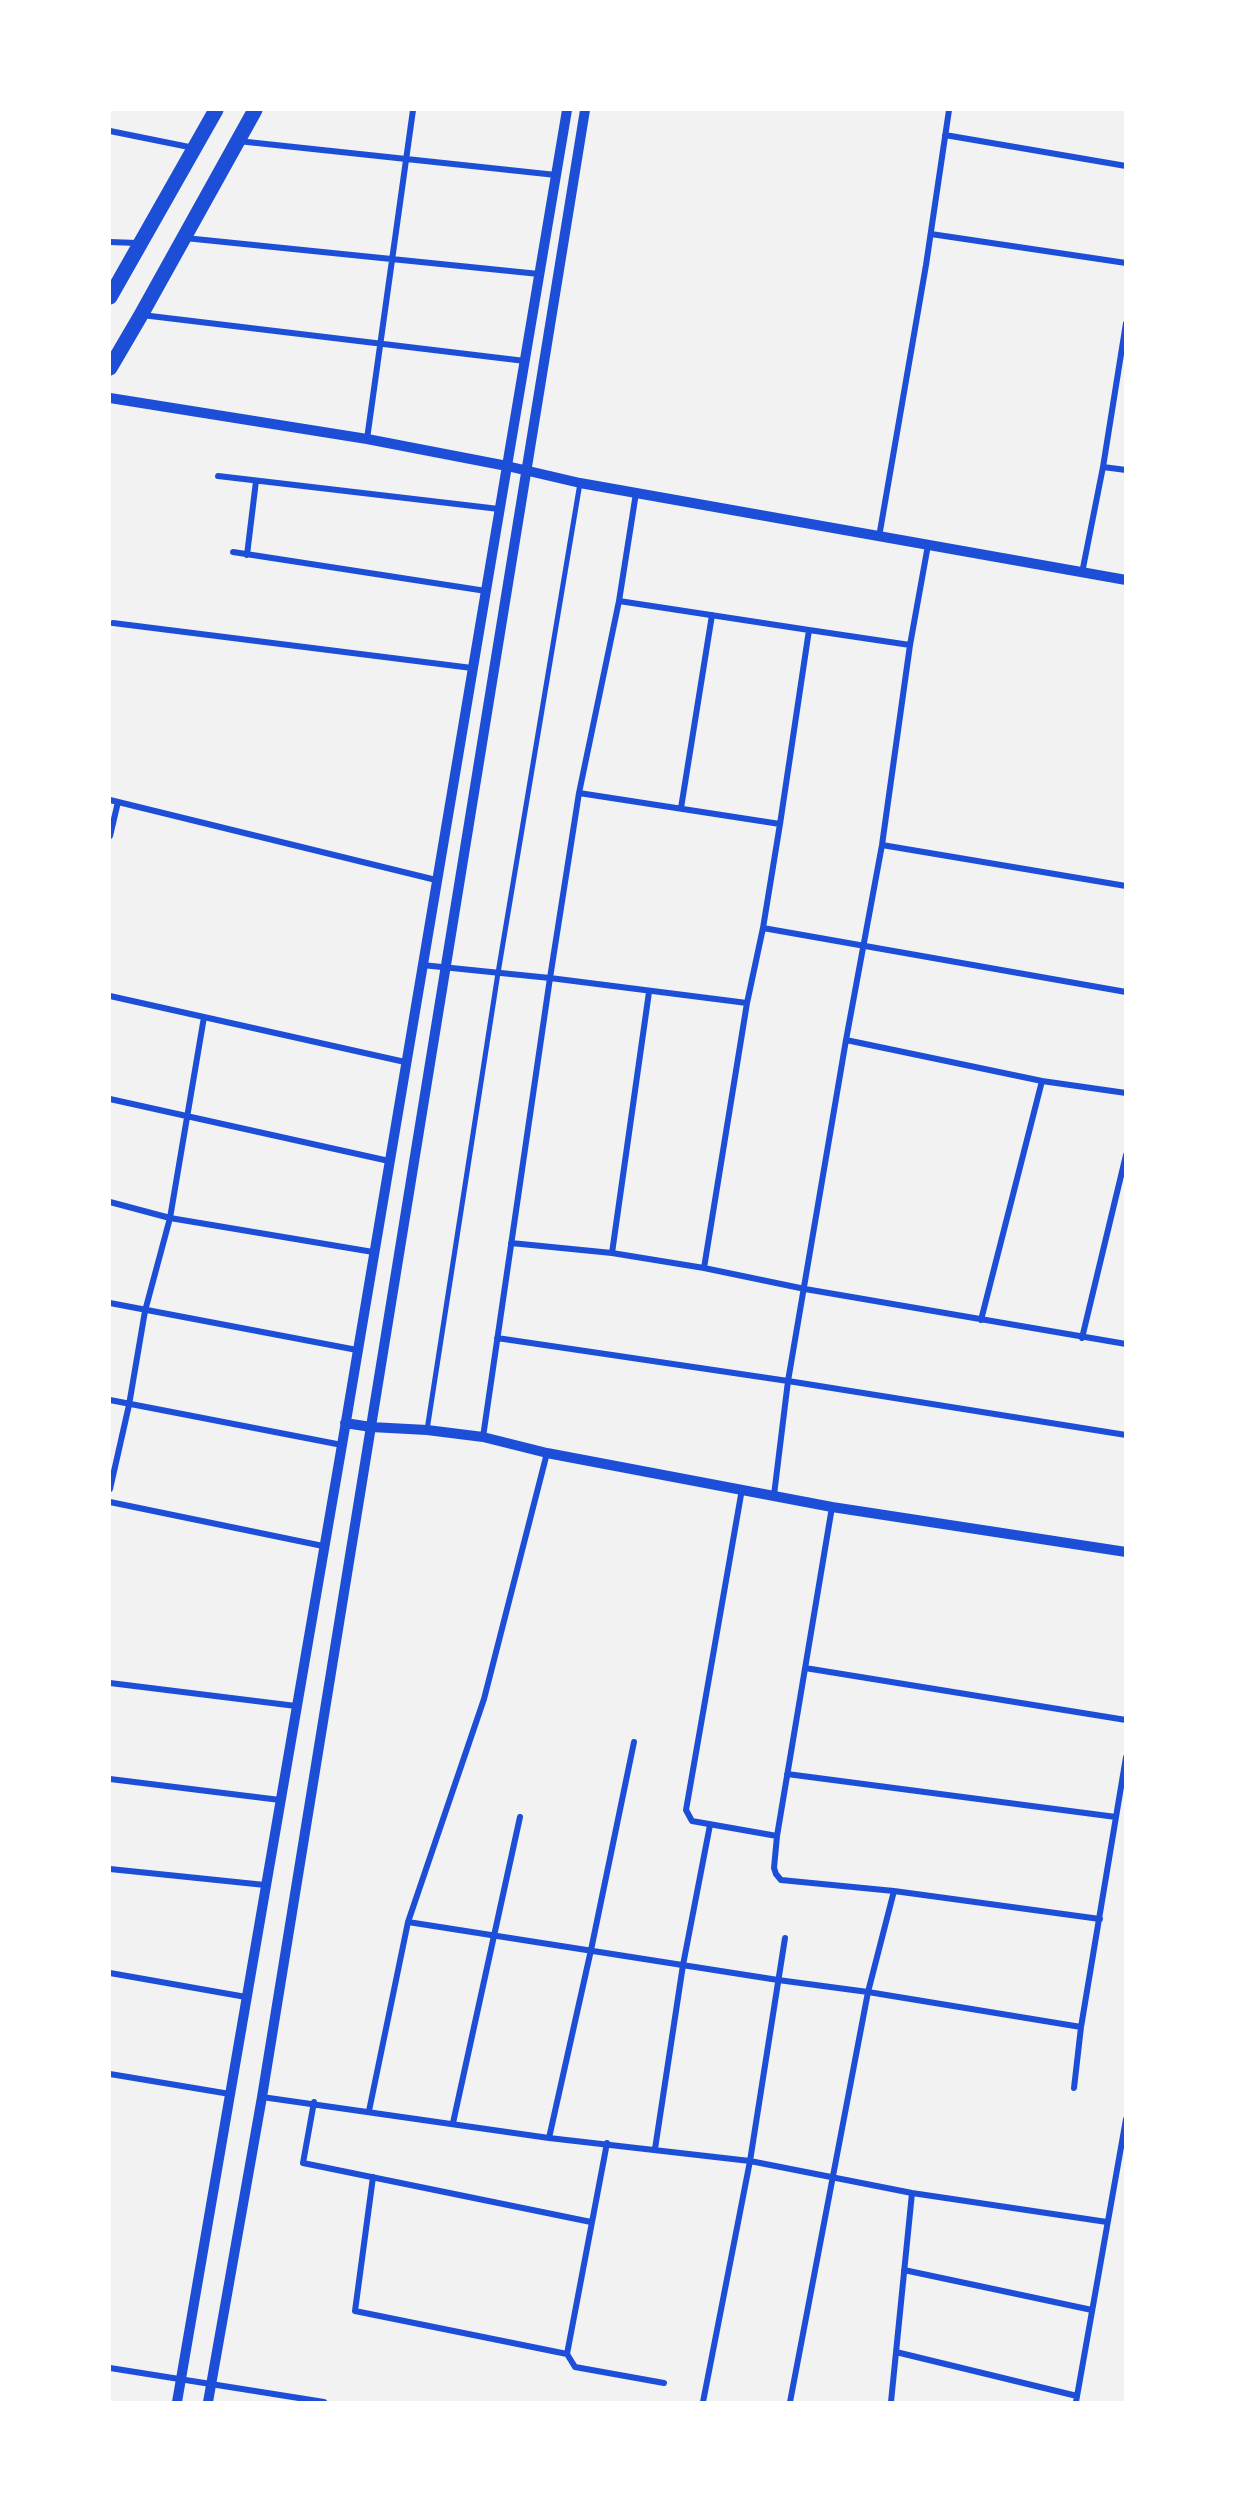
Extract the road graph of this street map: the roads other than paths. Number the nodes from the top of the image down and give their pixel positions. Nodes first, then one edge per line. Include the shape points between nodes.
1 (216, 110) edge
2 (255, 110) edge
3 (413, 110) edge
4 (567, 110) edge
5 (585, 110) edge
6 (949, 110) edge
7 (110, 131) edge
8 (945, 135) junction
9 (238, 141) junction
10 (195, 148) junction
11 (406, 159) junction
12 (1125, 166) edge
13 (556, 175) junction
14 (931, 234) junction
15 (184, 238) junction
16 (110, 242) edge
17 (141, 244) junction
18 (392, 259) junction
19 (1125, 263) edge
20 (540, 274) junction
21 (110, 297) edge
22 (141, 315) junction
23 (1125, 323) edge
24 (380, 344) junction
25 (525, 361) junction
26 (110, 368) edge
27 (1122, 369) edge
28 (110, 398) edge
29 (367, 439) junction
30 (507, 466) junction
31 (1103, 467) junction
32 (1125, 471) edge
33 (526, 472) junction
34 (218, 476) dead end
35 (256, 480) junction
36 (580, 483) junction
37 (636, 493) junction
38 (500, 509) junction
39 (879, 537) junction
40 (928, 545) junction
41 (233, 552) dead end
42 (248, 555) junction
43 (1082, 573) junction
44 (1125, 580) edge
45 (486, 591) junction
46 (618, 600) junction
47 (712, 615) junction
48 (113, 623) dead end
49 (809, 630) junction
50 (910, 645) junction
51 (472, 668) junction
52 (579, 793) junction
53 (110, 800) edge
54 (118, 802) junction
55 (681, 808) junction
56 (780, 824) junction
57 (110, 836) edge
58 (882, 844) junction
59 (436, 880) junction
60 (1125, 886) edge
61 (763, 928) junction
62 (863, 947) junction
63 (422, 965) junction
64 (445, 968) junction
65 (498, 973) junction
66 (550, 978) junction
67 (649, 992) junction
68 (1125, 992) edge
69 (110, 996) edge
70 (747, 1003) junction
71 (204, 1017) junction
72 (846, 1040) junction
73 (405, 1062) junction
74 (1042, 1081) junction
75 (1125, 1094) edge
76 (110, 1099) edge
77 (188, 1117) junction
78 (1125, 1155) edge
79 (388, 1161) junction
80 (110, 1202) edge
81 (170, 1218) junction
82 (511, 1243) junction
83 (373, 1252) junction
84 (612, 1253) junction
85 (704, 1268) junction
86 (805, 1288) junction
87 (110, 1303) edge
88 (145, 1311) junction
89 (981, 1320) junction
90 (496, 1338) junction
91 (1082, 1338) junction
92 (1125, 1344) edge
93 (357, 1350) junction
94 (788, 1381) junction
95 (110, 1400) edge
96 (129, 1405) junction
97 (345, 1423) junction
98 (371, 1427) junction
99 (427, 1430) junction
100 (1125, 1435) edge
101 (483, 1437) junction
102 (342, 1445) junction
103 (547, 1453) junction
104 (110, 1489) edge
105 (742, 1489) junction
106 (774, 1495) junction
107 (110, 1502) edge
108 (832, 1507) junction
109 (323, 1546) junction
110 (1125, 1552) edge
111 (806, 1668) junction
112 (110, 1683) edge
113 (296, 1706) junction
114 (1125, 1720) edge
115 (634, 1742) dead end
116 (1125, 1757) edge
117 (787, 1774) junction
118 (110, 1779) edge
119 (280, 1800) junction
120 (520, 1817) dead end
121 (1116, 1817) junction
122 (710, 1825) junction
123 (777, 1836) junction
124 (110, 1869) edge
125 (266, 1885) junction
126 (894, 1891) junction
127 (1100, 1919) junction
128 (408, 1922) junction
129 (494, 1935) junction
130 (785, 1938) dead end
131 (591, 1950) junction
132 (683, 1965) junction
133 (110, 1973) edge
134 (778, 1980) junction
135 (868, 1992) junction
136 (246, 1997) junction
137 (1081, 2027) junction
138 (110, 2074) edge
139 (1074, 2088) dead end
140 (230, 2094) junction
141 (262, 2097) junction
142 (315, 2102) junction
143 (369, 2111) junction
144 (1125, 2119) edge
145 (453, 2123) junction
146 (549, 2138) junction
147 (607, 2143) junction
148 (655, 2149) junction
149 (750, 2161) junction
150 (834, 2176) junction
151 (373, 2177) junction
152 (912, 2193) junction
153 (591, 2222) junction
154 (1107, 2222) junction
155 (904, 2270) junction
156 (1092, 2310) junction
157 (896, 2352) junction
158 (567, 2354) junction
159 (110, 2368) edge
160 (181, 2379) junction
161 (212, 2383) junction
162 (664, 2383) dead end
163 (1076, 2399) edge
164 (177, 2403) edge
165 (208, 2403) edge
166 (324, 2403) edge
167 (703, 2403) edge
168 (790, 2403) edge
169 (891, 2403) edge

1 - 10 highway
2 - 9 highway
3 - 11 street
4 - 13 street
5 - 33 street
6 - 8 street
7 - 10 street
8 - 12 street
8 - 14 street
9 - 11 street
9 - 15 highway
10 - 17 highway
11 - 13 street
11 - 18 street
13 - 20 street
14 - 19 street
14 - 39 street
15 - 18 street
15 - 22 highway
16 - 17 street
17 - 21 highway
18 - 20 street
18 - 24 street
20 - 25 street
22 - 24 street
22 - 26 highway
23 - 27 street
24 - 25 street
24 - 29 street
25 - 30 street
27 - 31 street
28 - 29 street
29 - 30 street
30 - 33 street
30 - 38 street
31 - 32 street
31 - 43 street
33 - 36 street
33 - 64 street
34 - 35 street
35 - 38 street
35 - 42 street
36 - 37 street
36 - 65 street
37 - 39 street
37 - 46 street
38 - 45 street
39 - 40 street
40 - 43 street
40 - 50 street
41 - 42 street
42 - 45 street
43 - 44 street
45 - 51 street
46 - 47 street
46 - 52 street
47 - 49 street
47 - 55 street
48 - 51 street
49 - 50 street
49 - 56 street
50 - 58 street
51 - 59 street
52 - 55 street
52 - 66 street
53 - 54 street
54 - 57 street
54 - 59 street
55 - 56 street
56 - 61 street
58 - 60 street
58 - 62 street
59 - 63 street
61 - 62 street
61 - 70 street
62 - 68 street
62 - 72 street
63 - 64 street
63 - 73 street
64 - 65 street
64 - 98 street
65 - 66 street
65 - 99 street
66 - 67 street
66 - 82 street
67 - 70 street
67 - 84 street
69 - 71 street
70 - 85 street
71 - 73 street
71 - 77 street
72 - 74 street
72 - 86 street
73 - 79 street
74 - 75 street
74 - 89 street
76 - 77 street
77 - 79 street
77 - 81 street
78 - 91 street
79 - 83 street
80 - 81 street
81 - 83 street
81 - 88 street
82 - 84 street
82 - 90 street
83 - 93 street
84 - 85 street
85 - 86 street
86 - 89 street
86 - 94 street
87 - 88 street
88 - 93 street
88 - 96 street
89 - 91 street
90 - 94 street
90 - 101 street
91 - 92 street
93 - 97 street
94 - 100 street
94 - 106 street
95 - 96 street
96 - 102 street
96 - 104 street
97 - 98 street
97 - 102 street
98 - 99 street
98 - 141 street
99 - 101 street
101 - 103 street
102 - 109 street
103 - 105 street
103 - 128 street via 484,1699
105 - 106 street
105 - 122 street via 687,1810 692,1821
106 - 108 street
107 - 109 street
108 - 110 street
108 - 111 street
109 - 113 street
111 - 114 street
111 - 117 street
112 - 113 street
113 - 119 street
115 - 131 street
116 - 121 street
117 - 121 street
117 - 123 street
118 - 119 street
119 - 125 street
120 - 129 street
121 - 127 street
122 - 123 street
122 - 132 street
123 - 126 street via 774,1868 781,1880
124 - 125 street
125 - 136 street
126 - 127 street
126 - 135 street
127 - 137 street
128 - 129 street
128 - 143 street
129 - 131 street
129 - 145 street
130 - 134 street
131 - 132 street
131 - 146 street
132 - 134 street
132 - 148 street
133 - 136 street
134 - 135 street
134 - 149 street
135 - 137 street
135 - 150 street
136 - 140 street
137 - 139 street
138 - 140 street
140 - 160 street
141 - 142 street
141 - 161 street
142 - 143 street
142 - 151 street via 303,2163
143 - 145 street
144 - 154 street
145 - 146 street
146 - 147 street
147 - 148 street
147 - 153 street
148 - 149 street
149 - 150 street
149 - 167 street
150 - 152 street
150 - 168 street
151 - 153 street
151 - 158 street via 355,2311
152 - 154 street
152 - 155 street
153 - 158 street
154 - 156 street
155 - 156 street
155 - 157 street
156 - 163 street
157 - 163 street
157 - 169 street
158 - 162 street via 575,2367
159 - 160 street
160 - 161 street
160 - 164 street
161 - 165 street
161 - 166 street

